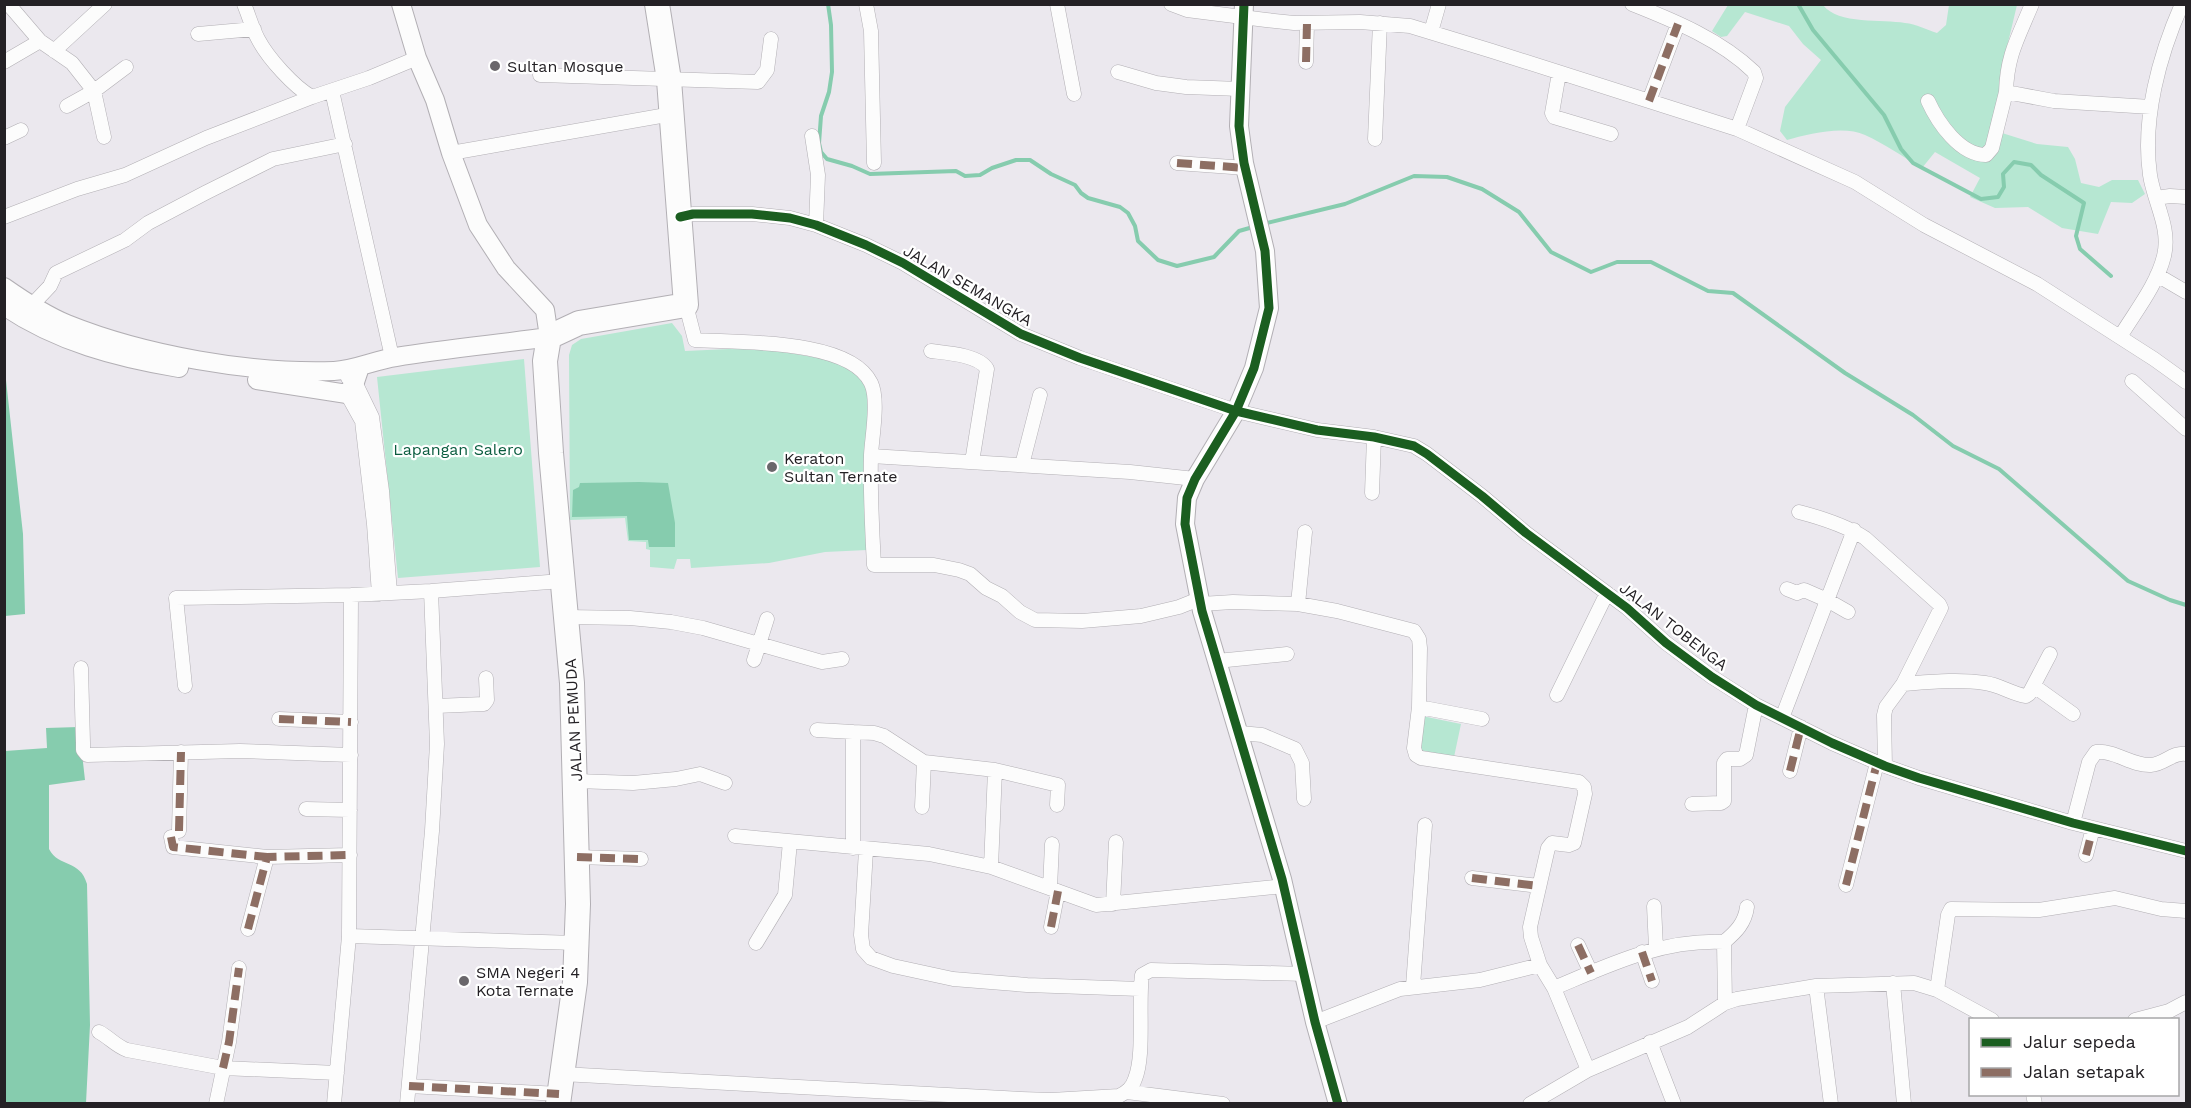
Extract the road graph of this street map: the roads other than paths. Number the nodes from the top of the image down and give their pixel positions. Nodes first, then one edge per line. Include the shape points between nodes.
1 (105, 4) edge
2 (244, 4) edge
3 (401, 4) edge
4 (657, 4) edge
5 (866, 4) edge
6 (1057, 4) edge
7 (1171, 4) edge
8 (1439, 4) edge
9 (1632, 4) edge
10 (2032, 4) edge
11 (2182, 4) edge
12 (10, 6) dead end
13 (1244, 11) edge
14 (1668, 11) edge
15 (1306, 22) junction
16 (1380, 23) junction
17 (1678, 24) junction
18 (254, 28) junction
19 (1431, 32) junction
20 (198, 34) dead end
21 (771, 39) dead end
22 (40, 41) junction
23 (54, 51) junction
24 (417, 58) junction
25 (4, 62) edge
26 (1306, 63) dead end
27 (126, 67) dead end
28 (1118, 72) dead end
29 (1559, 73) junction
30 (540, 75) dead end
31 (669, 80) junction
32 (1240, 89) junction
33 (94, 91) junction
34 (332, 91) junction
35 (2006, 92) junction
36 (1074, 94) dead end
37 (312, 97) junction
38 (1649, 100) junction
39 (1928, 101) dead end
40 (67, 106) dead end
41 (2151, 107) junction
42 (672, 114) junction
43 (1737, 129) junction
44 (21, 130) dead end
45 (1611, 134) dead end
46 (812, 136) dead end
47 (104, 137) dead end
48 (4, 138) edge
49 (1375, 139) dead end
50 (345, 144) junction
51 (451, 153) junction
52 (874, 163) dead end
53 (1177, 163) dead end
54 (1246, 168) junction
55 (2187, 197) edge
56 (2156, 198) junction
57 (4, 217) edge
58 (681, 217) junction
59 (816, 225) junction
60 (2157, 275) junction
61 (4, 287) edge
62 (2187, 292) edge
63 (686, 305) junction
64 (19, 307) edge
65 (545, 310) junction
66 (579, 323) junction
67 (2120, 337) junction
68 (549, 338) junction
69 (931, 351) dead end
70 (392, 357) junction
71 (354, 381) junction
72 (2132, 381) dead end
73 (2187, 382) edge
74 (1040, 395) dead end
75 (1236, 411) junction
76 (2187, 429) edge
77 (1374, 437) junction
78 (871, 456) junction
79 (972, 462) junction
80 (1022, 465) junction
81 (1195, 479) junction
82 (1372, 493) dead end
83 (1799, 512) dead end
84 (1854, 530) junction
85 (1305, 532) dead end
86 (561, 580) junction
87 (1788, 589) dead end
88 (431, 591) junction
89 (1607, 593) junction
90 (385, 594) junction
91 (351, 595) junction
92 (1827, 600) junction
93 (1200, 602) junction
94 (1298, 604) junction
95 (1848, 612) dead end
96 (566, 617) junction
97 (767, 619) dead end
98 (759, 643) junction
99 (1287, 654) dead end
100 (2050, 654) dead end
101 (842, 659) dead end
102 (754, 660) dead end
103 (1217, 661) junction
104 (81, 668) dead end
105 (486, 678) dead end
106 (1903, 684) junction
107 (185, 686) dead end
108 (2034, 686) junction
109 (1557, 695) dead end
110 (1756, 705) junction
111 (436, 706) junction
112 (1419, 707) junction
113 (2073, 714) dead end
114 (1782, 718) junction
115 (279, 719) dead end
116 (1482, 719) dead end
117 (351, 722) junction
118 (1801, 727) junction
119 (817, 730) dead end
120 (853, 732) junction
121 (1240, 733) junction
122 (181, 752) junction
123 (2187, 754) edge
124 (351, 755) junction
125 (924, 762) junction
126 (1881, 765) junction
127 (995, 770) junction
128 (1790, 771) dead end
129 (576, 782) junction
130 (725, 783) dead end
131 (1304, 799) dead end
132 (1692, 804) dead end
133 (1057, 805) dead end
134 (922, 807) dead end
135 (306, 809) dead end
136 (350, 810) junction
137 (2073, 823) junction
138 (1425, 825) dead end
139 (2093, 828) junction
140 (735, 836) dead end
141 (790, 842) junction
142 (1116, 842) dead end
143 (1052, 844) dead end
144 (859, 849) junction
145 (2187, 851) edge
146 (350, 855) junction
147 (2086, 855) dead end
148 (267, 857) junction
149 (577, 857) junction
150 (641, 859) dead end
151 (991, 867) junction
152 (1472, 878) dead end
153 (1846, 885) dead end
154 (1284, 886) junction
155 (1539, 886) junction
156 (1054, 890) junction
157 (1113, 904) junction
158 (1654, 906) dead end
159 (1747, 907) dead end
160 (2187, 911) edge
161 (1051, 927) dead end
162 (248, 929) dead end
163 (348, 936) junction
164 (421, 938) junction
165 (1724, 942) junction
166 (578, 943) junction
167 (756, 943) dead end
168 (1578, 945) dead end
169 (1656, 948) junction
170 (1642, 952) junction
171 (1540, 965) junction
172 (239, 968) dead end
173 (1591, 973) junction
174 (1305, 974) junction
175 (1652, 981) dead end
176 (1893, 983) junction
177 (1413, 986) junction
178 (1816, 986) junction
179 (1554, 988) junction
180 (1140, 989) junction
181 (1937, 990) junction
182 (2187, 1002) edge
183 (1725, 1004) junction
184 (1988, 1018) edge
185 (2143, 1018) edge
186 (1315, 1022) junction
187 (99, 1032) dead end
188 (1650, 1042) junction
189 (223, 1068) junction
190 (1588, 1070) junction
191 (337, 1073) junction
192 (409, 1086) junction
193 (560, 1091) edge
194 (1127, 1092) junction
195 (955, 1100) edge
196 (1096, 1101) edge
197 (1051, 1102) edge
198 (216, 1104) edge
199 (334, 1104) edge
200 (407, 1104) edge
201 (1223, 1104) edge
202 (1338, 1104) edge
203 (1530, 1104) edge
204 (1674, 1104) edge
205 (1832, 1104) edge
206 (1904, 1104) edge

1 - 23 street
2 - 18 street
3 - 24 street
4 - 31 highway
5 - 52 street via 871,31
6 - 36 street
7 - 13 street via 1187,10
8 - 19 street
9 - 14 street
10 - 35 street via 2010,54
11 - 41 street via 2165,49
12 - 22 street
13 - 15 street
13 - 32 street
14 - 17 street
15 - 16 street
15 - 26 street
16 - 19 street
16 - 49 street
17 - 38 street
17 - 43 street via 1727,51 1756,75
18 - 20 street
18 - 37 street via 281,70
19 - 29 street
21 - 31 street via 767,70 758,82
22 - 23 street
22 - 25 street
23 - 33 street via 72,63
24 - 34 street
24 - 51 street
27 - 33 street
28 - 32 street via 1176,86
29 - 38 street
29 - 45 street via 1554,117
30 - 31 street
31 - 42 highway
32 - 54 street via 1239,126
33 - 40 street
33 - 47 street
34 - 37 street
34 - 50 street
35 - 39 street via 1992,148 1986,155 1962,145 1946,131
35 - 41 street via 2054,101
37 - 57 street via 125,175
38 - 43 street
41 - 56 street via 2149,167
42 - 51 street
42 - 58 highway
43 - 67 street via 1855,182 1924,225 2037,284
44 - 48 street
46 - 59 street via 818,175
50 - 64 street via 273,159 205,193 124,240 66,267 57,273 50,286
50 - 70 street
51 - 65 street via 478,225 493,250
53 - 54 street
54 - 75 street via 1265,251 1269,308 1254,368
55 - 56 street
56 - 60 street via 2166,244
58 - 59 street, JALAN SEMANGKA via 752,214
58 - 63 highway
59 - 75 street, JALAN SEMANGKA via 903,263 1021,334
60 - 62 street
60 - 67 street
61 - 64 street
63 - 66 highway
63 - 78 street via 695,340 763,342 816,350 847,361 865,374 874,396
64 - 71 street via 165,353 259,369 336,371
64 - 71 street via 54,334 120,357 220,375
65 - 66 street
65 - 68 street
66 - 68 highway
67 - 73 street
68 - 70 street
68 - 86 highway, JALAN PEMUDA via 546,373
69 - 79 street via 966,357 987,369
70 - 71 street
71 - 90 street via 372,417 382,491
72 - 76 street
74 - 80 street
75 - 77 street, JALAN TOBENGA via 1317,430
75 - 81 street
77 - 82 street
77 - 89 street, JALAN TOBENGA via 1414,446 1427,454
78 - 79 street
78 - 93 street via 873,565 934,565 959,570 1035,620 1141,616
79 - 80 street
80 - 81 street
81 - 93 street via 1185,524
83 - 84 street
84 - 92 street
84 - 106 street via 1941,608
85 - 94 street
86 - 88 street
86 - 96 highway, JALAN PEMUDA
87 - 92 street via 1797,593 1804,590
88 - 90 street
88 - 111 street
89 - 109 street
89 - 110 street, JALAN TOBENGA via 1666,643
90 - 91 street
91 - 107 street via 176,598
91 - 117 street
92 - 95 street
92 - 114 street
93 - 94 street
93 - 103 street
94 - 112 street via 1414,631 1420,648
96 - 98 street via 671,622
96 - 129 highway, JALAN PEMUDA
97 - 98 street
98 - 101 street via 822,662
98 - 102 street
99 - 103 street
100 - 108 street
103 - 121 street
104 - 122 street via 83,750 87,755
105 - 111 street via 484,704
106 - 108 street via 1985,683 2026,696
106 - 126 street via 1886,707
108 - 113 street
110 - 114 street, JALAN TOBENGA
110 - 132 street via 1746,755 1724,763 1724,801
111 - 164 street via 432,831
112 - 116 street
112 - 155 street via 1414,748 1421,758 1579,782 1584,787 1575,840 1572,844 1550,845
114 - 118 street, JALAN TOBENGA
115 - 117 street
117 - 124 street
118 - 126 street, JALAN TOBENGA
118 - 128 street
119 - 120 street
120 - 125 street via 884,736
120 - 144 street
121 - 131 street via 1262,735 1294,749 1302,763
121 - 154 street
122 - 124 street
122 - 148 street via 173,847
123 - 137 street via 2176,753 2153,765 2096,752 2089,762
124 - 136 street
125 - 127 street
125 - 134 street
126 - 137 street, JALAN TOBENGA
126 - 153 street
127 - 133 street via 1058,785
127 - 151 street
129 - 130 street via 633,783 700,774
129 - 149 highway, JALAN PEMUDA
135 - 136 street
136 - 146 street
137 - 139 street, JALAN TOBENGA
138 - 177 street
139 - 145 street, JALAN TOBENGA
139 - 147 street
140 - 141 street
141 - 144 street
141 - 167 street via 785,895
142 - 157 street
143 - 156 street
144 - 151 street via 929,854
144 - 180 street via 861,935 863,949 871,958 953,979 1027,986
146 - 148 street
146 - 163 street
148 - 162 street
149 - 150 street
149 - 166 highway, JALAN PEMUDA
151 - 156 street
152 - 155 street
154 - 157 street
154 - 174 street
155 - 171 street via 1530,927
156 - 157 street via 1096,905
156 - 161 street
158 - 169 street
159 - 165 street via 1746,917
160 - 181 street via 2115,898 2039,910 1951,909
163 - 164 street
163 - 191 street
164 - 166 street
164 - 192 street
165 - 169 street via 1689,942
165 - 183 street
166 - 193 highway, JALAN PEMUDA
168 - 173 street
169 - 170 street
170 - 173 street
170 - 175 street
171 - 177 street via 1480,980
171 - 179 street
172 - 189 street
173 - 179 street
174 - 180 street via 1151,970 1142,975
174 - 186 street
176 - 178 street
176 - 181 street via 1923,984
176 - 206 street
177 - 186 street
178 - 183 street via 1753,995
178 - 205 street
179 - 190 street
180 - 194 street via 1138,1069
181 - 184 street
182 - 185 street
183 - 188 street via 1688,1027
186 - 202 street
187 - 189 street via 127,1050
188 - 190 street
188 - 204 street
189 - 191 street
189 - 198 street
190 - 203 street
191 - 199 street
192 - 193 street
192 - 200 street
193 - 195 street
194 - 196 street
194 - 201 street
195 - 197 street
196 - 197 street

